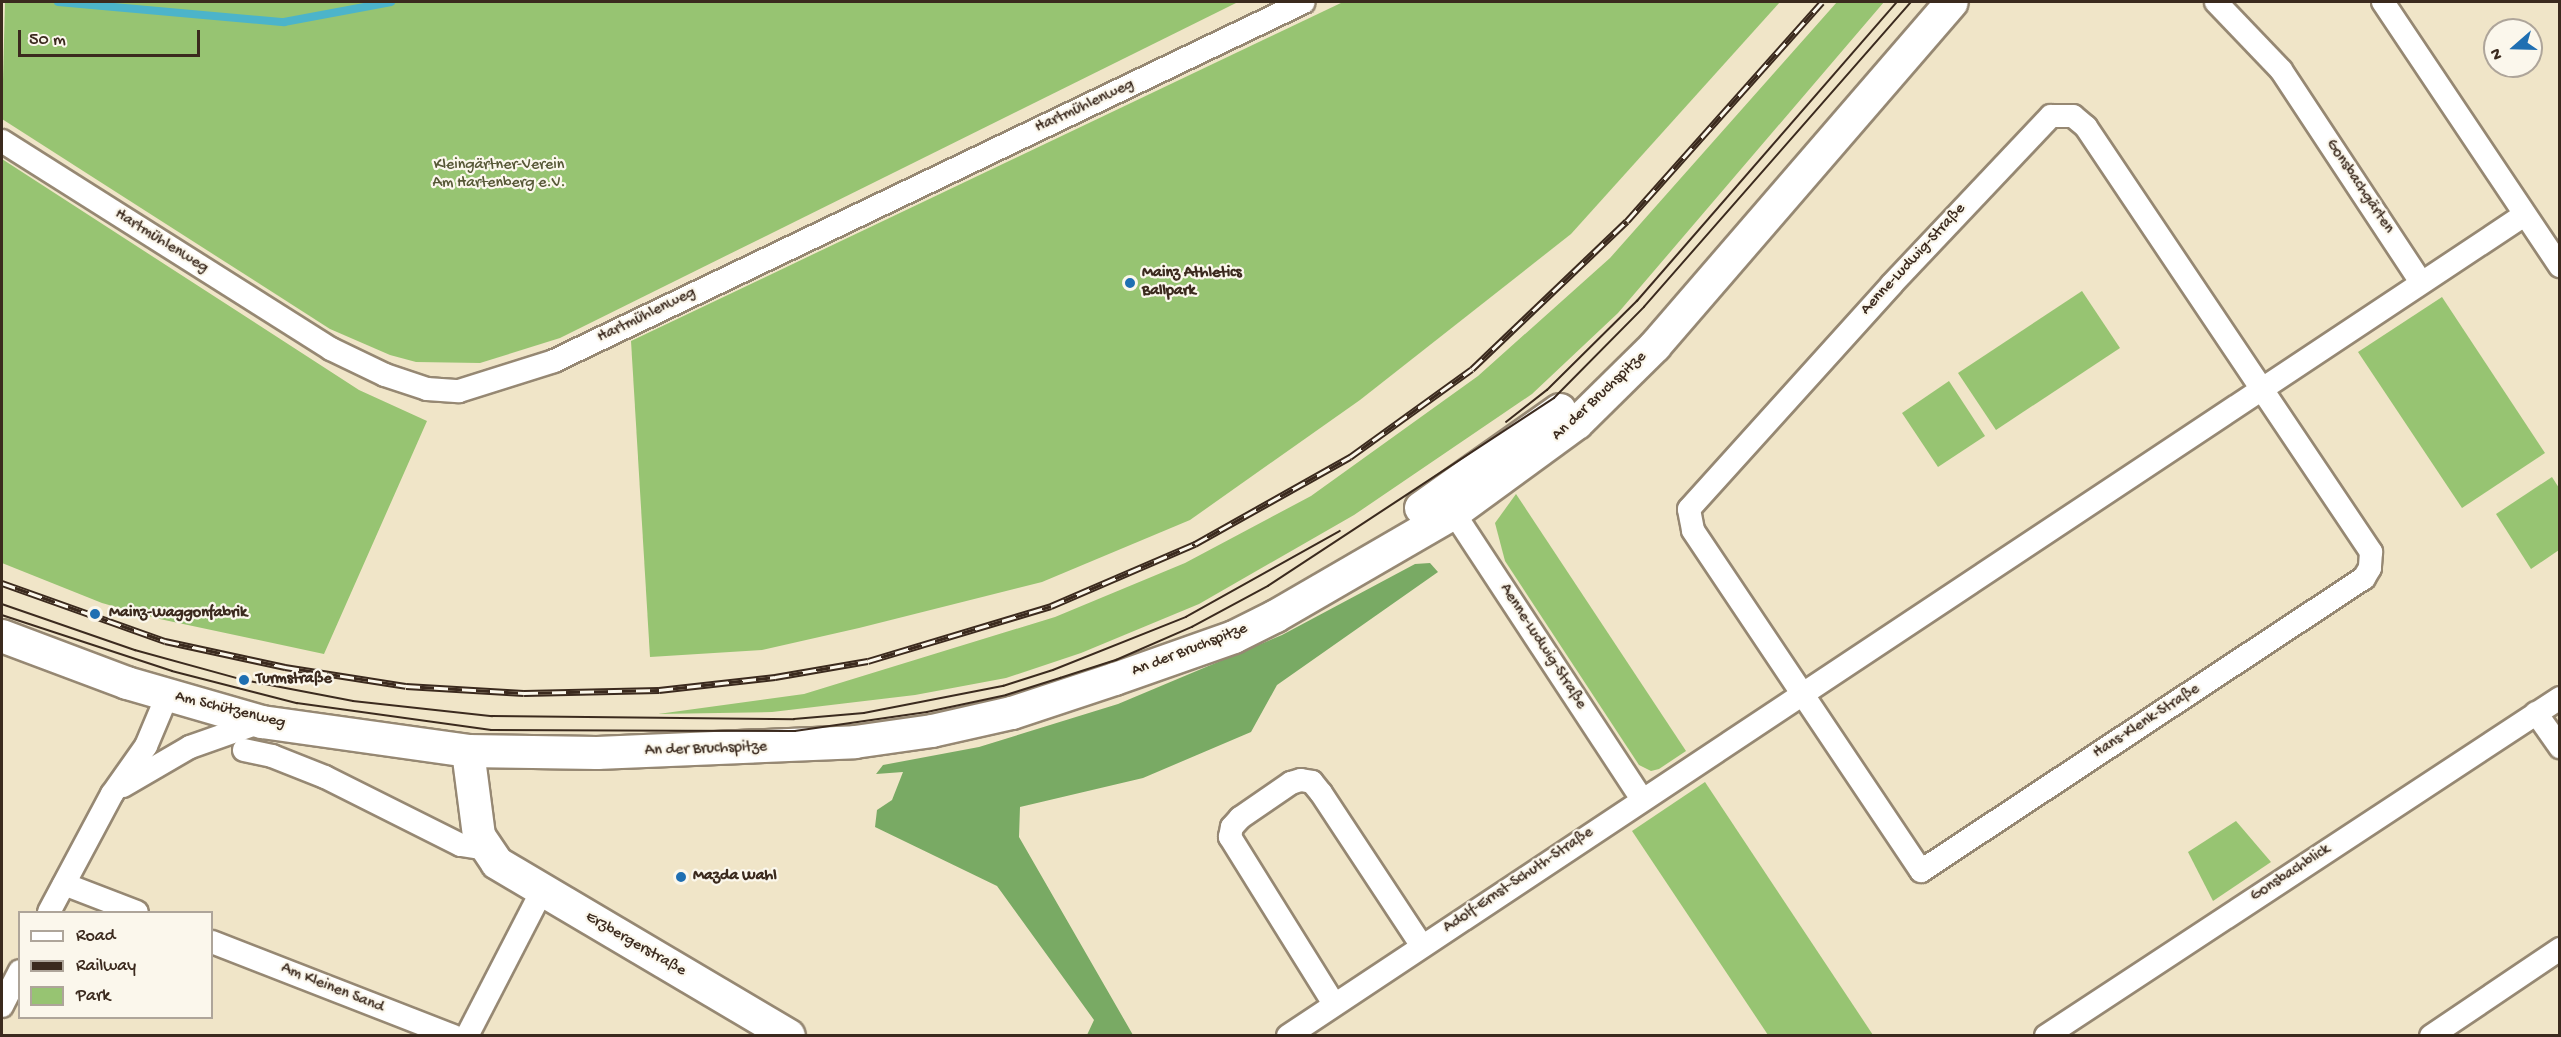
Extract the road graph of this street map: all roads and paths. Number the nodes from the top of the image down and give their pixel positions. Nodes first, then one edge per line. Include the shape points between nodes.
1 (1304, 2) edge
2 (1929, 2) edge
3 (1952, 2) edge
4 (2216, 2) edge
5 (2383, 2) edge
6 (2, 141) edge
7 (2524, 215) junction
8 (2559, 266) edge
9 (2421, 282) junction
10 (2261, 389) junction
11 (1448, 504) junction
12 (2, 636) edge
13 (1803, 693) junction
14 (167, 696) junction
15 (2559, 698) edge
16 (2536, 713) junction
17 (262, 722) junction
18 (2559, 747) edge
19 (244, 750) dead end
20 (468, 751) junction
21 (112, 794) junction
22 (1642, 799) junction
23 (485, 849) junction
24 (64, 884) junction
25 (542, 891) junction
26 (50, 911) edge
27 (134, 911) edge
28 (213, 942) edge
29 (1422, 946) junction
30 (2559, 949) edge
31 (18, 975) edge
32 (1335, 1004) junction
33 (2, 1006) edge
34 (412, 1029) edge
35 (453, 1035) edge
36 (467, 1035) edge
37 (789, 1035) edge
38 (1288, 1035) edge
39 (2046, 1035) edge
40 (2431, 1035) edge

1 - 6 street, Hartmühlenweg via 554,361 459,391 427,389 385,375 331,349
2 - 11 main road, An der Bruchspitze via 1625,350
3 - 11 main road, An der Bruchspitze via 1623,379 1529,462
4 - 9 street, Gonsbachgärten via 2281,70
5 - 7 street
7 - 8 street
7 - 9 street
9 - 10 street
10 - 13 street
10 - 13 street, Hans-Klenk-Straße via 2371,552 2370,568 2364,578 1921,871
10 - 13 street, Aenne-Ludwig-Straße via 2086,127 2073,116 2051,116 2028,136 1692,502 1688,516 1692,530
11 - 20 main road, An der Bruchspitze via 1114,679 1012,713 932,731 855,742 597,753
11 - 22 street, Aenne-Ludwig-Straße
12 - 14 main road, Am Schützenweg
13 - 22 street
14 - 17 main road, Am Schützenweg
14 - 21 street via 146,746
15 - 16 street, Gonsbachblick
16 - 18 street
16 - 39 street, Gonsbachblick
17 - 20 main road, Am Schützenweg
17 - 21 street via 190,747
19 - 23 street, Erzbergerstraße via 272,756 325,777 462,845
20 - 23 main road, Erzbergerstraße via 478,836
21 - 24 street
22 - 29 street, Adolf-Ernst-Schuth-Straße
23 - 25 main road, Erzbergerstraße via 497,863
24 - 26 street
24 - 27 street
25 - 36 street
25 - 37 main road, Erzbergerstraße
28 - 34 street, Am Kleinen Sand
29 - 32 street, Adolf-Ernst-Schuth-Straße
29 - 32 street via 1321,793 1312,782 1291,783 1240,818 1230,837
30 - 40 street
31 - 33 street
32 - 38 street, Adolf-Ernst-Schuth-Straße
34 - 35 street, Am Kleinen Sand

